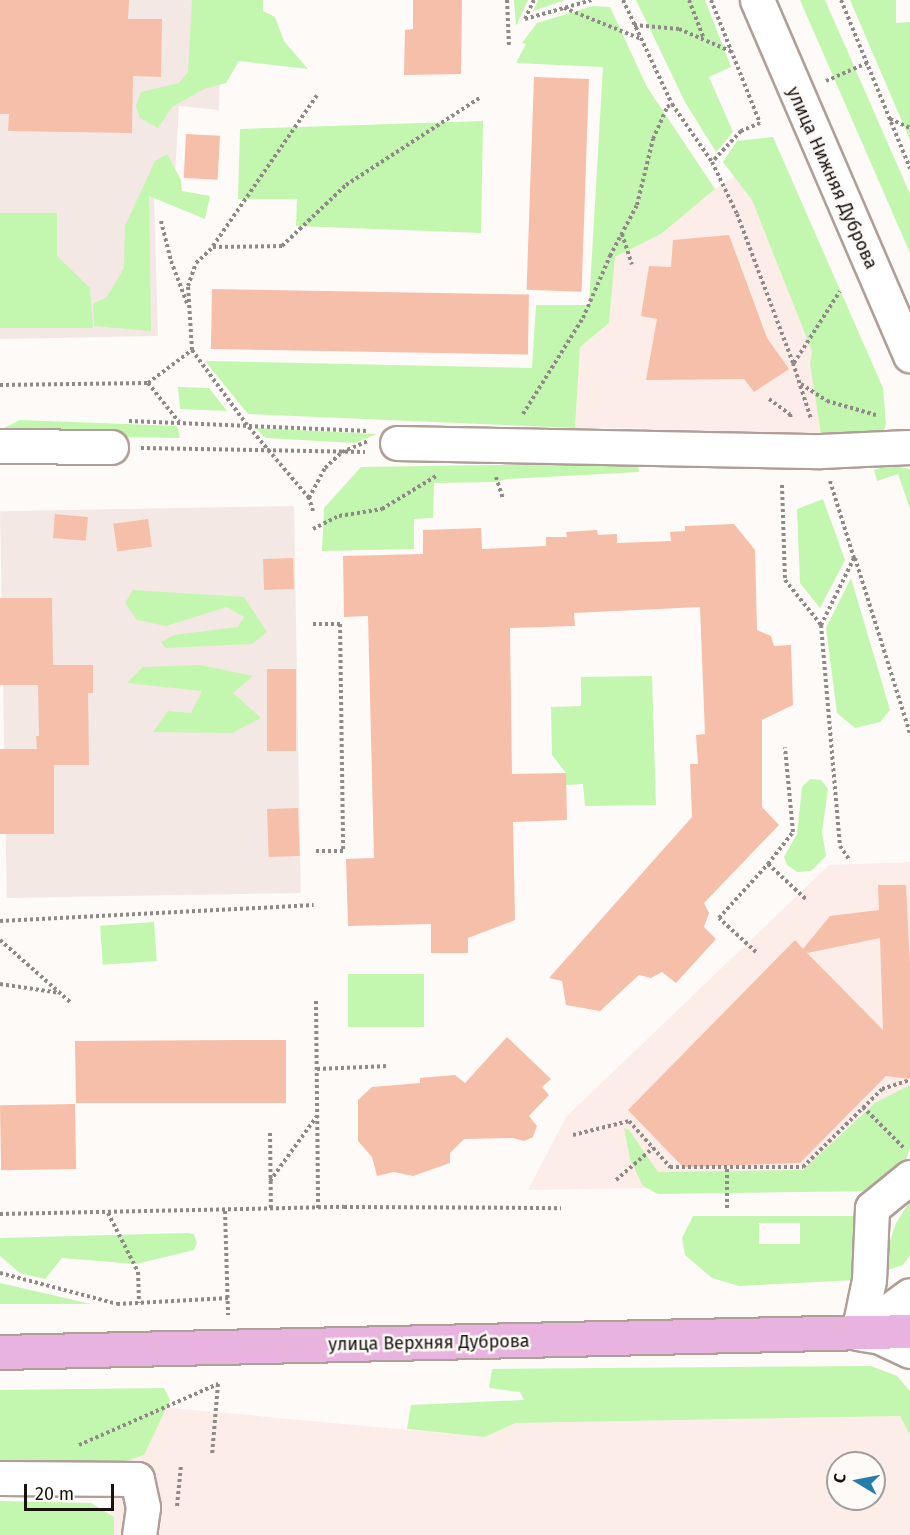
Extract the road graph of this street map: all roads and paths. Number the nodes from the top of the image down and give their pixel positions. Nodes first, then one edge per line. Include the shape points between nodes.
1 (507, 0) edge
2 (534, 0) edge
3 (592, 0) edge
4 (689, 0) edge
5 (711, 0) edge
6 (757, 0) edge
7 (841, 0) edge
8 (564, 8) junction
9 (634, 25) dead end
10 (641, 39) dead end
11 (704, 40) junction
12 (509, 45) dead end
13 (730, 51) junction
14 (867, 63) junction
15 (796, 94) junction
16 (317, 95) dead end
17 (480, 97) dead end
18 (672, 104) dead end
19 (890, 119) junction
20 (910, 128) edge
21 (712, 162) dead end
22 (910, 168) edge
23 (161, 221) dead end
24 (622, 233) junction
25 (213, 247) junction
26 (632, 264) dead end
27 (840, 291) dead end
28 (189, 309) junction
29 (192, 350) junction
30 (910, 355) edge
31 (793, 363) dead end
32 (148, 383) junction
33 (800, 384) dead end
34 (0, 385) edge
35 (180, 423) junction
36 (247, 425) junction
37 (115, 434) junction
38 (382, 438) junction
39 (504, 444) junction
40 (0, 446) edge
41 (904, 447) edge
42 (272, 451) junction
43 (342, 452) junction
44 (365, 452) dead end
45 (444, 472) dead end
46 (496, 482) dead end
47 (782, 485) dead end
48 (309, 498) junction
49 (503, 498) dead end
50 (313, 511) dead end
51 (313, 529) dead end
52 (854, 558) dead end
53 (313, 624) dead end
54 (820, 625) dead end
55 (910, 734) edge
56 (785, 747) dead end
57 (314, 851) dead end
58 (768, 864) junction
59 (808, 901) dead end
60 (314, 905) dead end
61 (0, 921) edge
62 (0, 940) edge
63 (756, 952) dead end
64 (0, 984) edge
65 (61, 993) junction
66 (316, 1001) dead end
67 (70, 1002) dead end
68 (388, 1066) dead end
69 (317, 1069) junction
70 (910, 1080) edge
71 (863, 1107) junction
72 (318, 1114) junction
73 (270, 1133) dead end
74 (573, 1134) dead end
75 (653, 1148) junction
76 (910, 1154) edge
77 (727, 1168) junction
78 (910, 1177) edge
79 (616, 1180) dead end
80 (270, 1181) junction
81 (318, 1208) junction
82 (561, 1208) dead end
83 (727, 1208) dead end
84 (271, 1210) junction
85 (225, 1211) junction
86 (108, 1213) junction
87 (0, 1214) edge
88 (0, 1274) edge
89 (910, 1295) edge
90 (229, 1298) junction
91 (139, 1303) junction
92 (228, 1317) dead end
93 (910, 1331) edge
94 (858, 1333) junction
95 (910, 1351) edge
96 (0, 1352) edge
97 (212, 1455) dead end
98 (181, 1465) dead end
99 (64, 1477) junction
100 (0, 1478) edge
101 (176, 1518) dead end
102 (139, 1535) edge

1 - 12 path
2 - 8 path via 525,19
3 - 8 path
4 - 11 path
5 - 13 path
6 - 15 street, улица Нижняя Дуброва
7 - 14 path
8 - 10 path
9 - 11 path via 679,29
11 - 13 path
13 - 21 path via 760,123 741,131
14 - 15 path
14 - 19 path
15 - 30 street, улица Нижняя Дуброва
16 - 25 path
17 - 25 path via 346,185 282,246
18 - 24 path via 653,139 637,205
19 - 20 path
19 - 22 path
23 - 28 path
24 - 26 path
24 - 39 path via 584,318
25 - 28 path via 196,263 188,286
27 - 31 path
28 - 29 path
29 - 32 path
29 - 36 path
32 - 34 path
32 - 35 path
33 - 41 path via 827,401 886,417
35 - 36 path
35 - 37 path
36 - 38 path
36 - 42 path
37 - 40 street
37 - 42 path
38 - 39 street
38 - 43 path
39 - 41 street via 821,452
42 - 43 path
42 - 48 path
43 - 44 path
43 - 48 path via 325,468
45 - 51 path via 382,509 339,516
46 - 49 path
47 - 54 path via 785,580
48 - 50 path
52 - 55 path
53 - 57 path via 340,624 343,851
56 - 58 path via 793,832
58 - 59 path
58 - 63 path via 719,918
60 - 61 path
62 - 65 path
64 - 65 path
65 - 67 path
66 - 69 path
68 - 69 path
69 - 72 path
70 - 71 path via 882,1089
71 - 76 path
71 - 77 path via 803,1167
72 - 80 path
72 - 81 path
73 - 80 path
74 - 75 path via 629,1121
75 - 77 path via 670,1167
75 - 79 path
77 - 83 path
78 - 94 street via 872,1208 868,1280
80 - 84 path
81 - 82 path
81 - 84 path
84 - 85 path
85 - 86 path
85 - 90 path
86 - 87 path
86 - 91 path via 138,1272
88 - 91 path via 117,1304
89 - 94 street
90 - 91 path
90 - 92 path
93 - 94 main road, улица Верхняя Дуброва
94 - 95 street, улица Верхняя Дуброва via 880,1337
94 - 96 main road, улица Верхняя Дуброва
97 - 99 path via 218,1384 75,1447
98 - 101 path
99 - 100 street
99 - 102 street via 136,1479 143,1507

